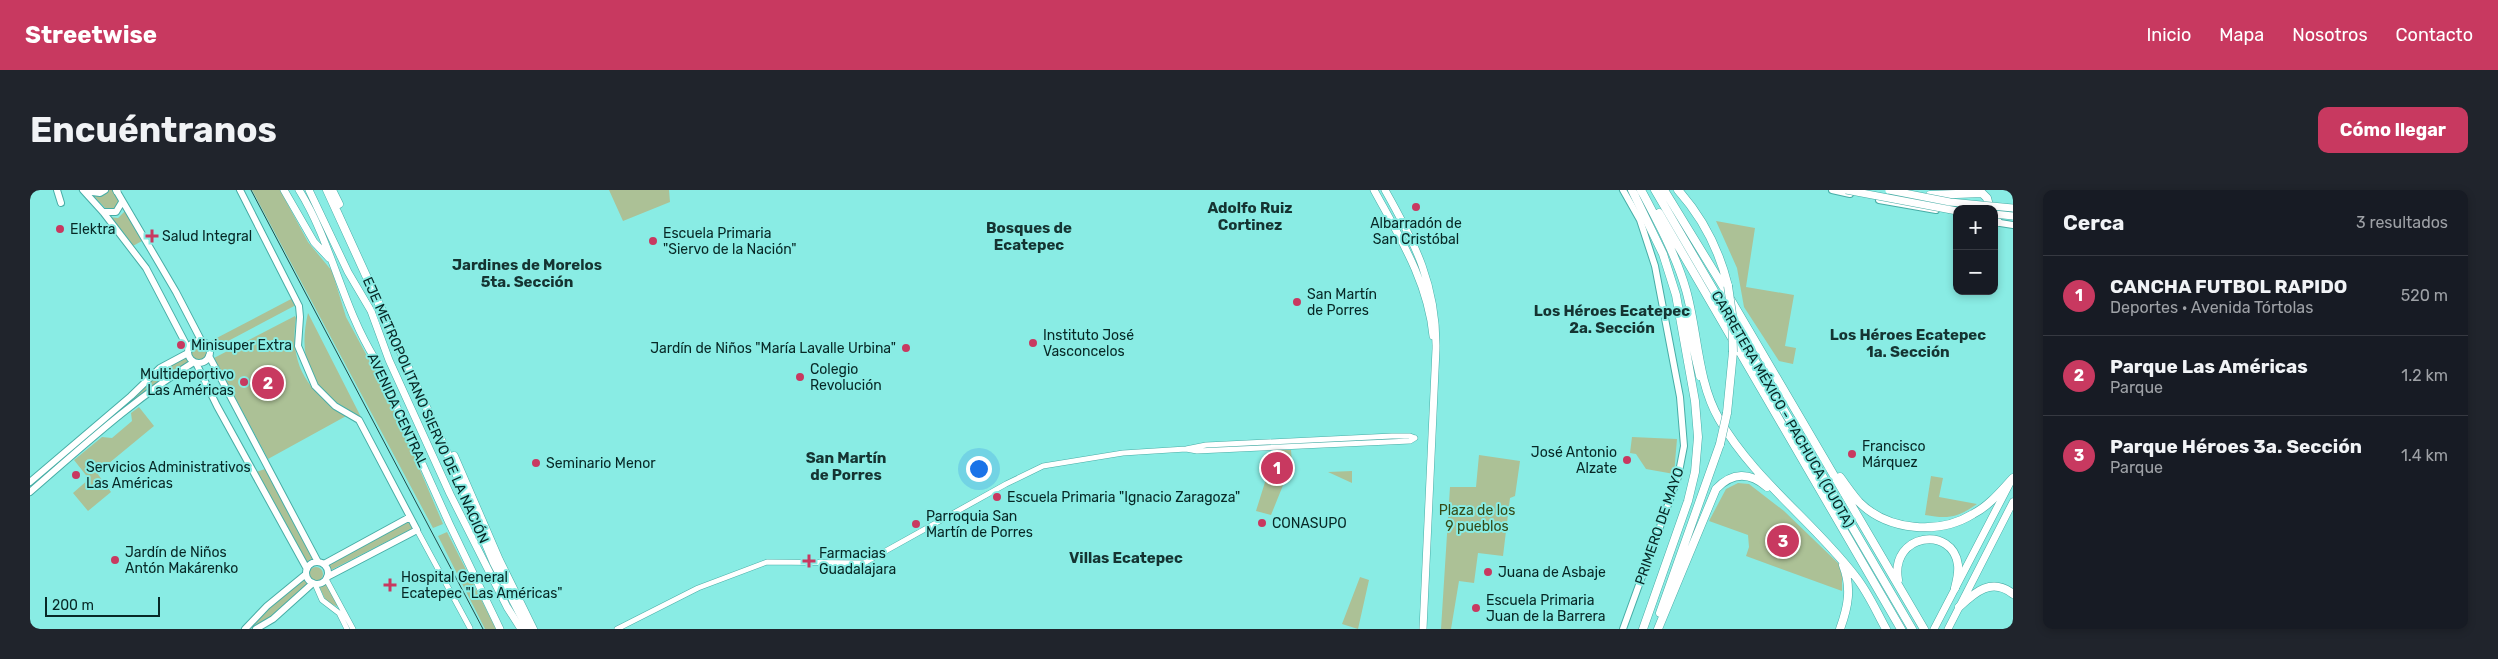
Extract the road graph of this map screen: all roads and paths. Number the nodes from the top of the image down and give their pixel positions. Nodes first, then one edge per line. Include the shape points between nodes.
1 (57, 190) edge
2 (83, 190) edge
3 (105, 190) edge
4 (117, 190) edge
5 (240, 190) edge
6 (284, 190) edge
7 (299, 190) edge
8 (309, 190) edge
9 (326, 190) edge
10 (332, 190) edge
11 (1374, 190) edge
12 (1384, 190) edge
13 (1623, 190) edge
14 (1633, 190) edge
15 (1641, 190) edge
16 (1645, 190) edge
17 (1655, 190) edge
18 (1664, 190) edge
19 (1678, 190) edge
20 (1832, 190) edge
21 (1846, 190) edge
22 (1889, 190) edge
23 (1903, 190) edge
24 (1977, 192) edge
25 (122, 202) junction
26 (61, 203) dead end
27 (1983, 205) edge
28 (1989, 205) edge
29 (1909, 206) junction
30 (1953, 207) edge
31 (2013, 208) edge
32 (1953, 211) edge
33 (104, 212) junction
34 (1953, 212) edge
35 (1998, 215) edge
36 (2013, 217) edge
37 (1998, 222) edge
38 (2013, 225) edge
39 (332, 261) junction
40 (202, 342) junction
41 (188, 351) junction
42 (209, 356) junction
43 (1435, 361) junction
44 (195, 362) junction
45 (1709, 398) junction
46 (1189, 449) junction
47 (1819, 450) junction
48 (2013, 478) edge
49 (30, 482) edge
50 (30, 492) edge
51 (2013, 502) edge
52 (1790, 506) junction
53 (410, 517) junction
54 (417, 530) junction
55 (1841, 558) junction
56 (321, 563) junction
57 (306, 572) junction
58 (327, 578) junction
59 (314, 584) junction
60 (1898, 584) junction
61 (1955, 588) junction
62 (2013, 594) edge
63 (1959, 607) junction
64 (470, 628) edge
65 (244, 629) edge
66 (256, 629) edge
67 (347, 629) edge
68 (353, 629) edge
69 (500, 629) edge
70 (521, 629) edge
71 (528, 629) edge
72 (533, 629) edge
73 (617, 629) edge
74 (1423, 629) edge
75 (1623, 629) edge
76 (1643, 629) edge
77 (1654, 629) edge
78 (1658, 629) edge
79 (1840, 629) edge
80 (1886, 629) edge
81 (1900, 629) edge
82 (1912, 629) edge
83 (1924, 629) edge
84 (1934, 629) edge
85 (1948, 629) edge

1 - 26 main road
2 - 3 main road via 100,193
2 - 33 main road
4 - 25 main road
5 - 53 main road via 299,306 298,346 310,378 327,400 359,420
6 - 39 main road via 314,242
7 - 39 main road, AVENIDA CENTRAL
8 - 70 main road, AVENIDA CENTRAL via 348,272 371,311 388,360 450,494
9 - 71 highway, EJE METROPOLITANO SIERVO DE LA NACIÓN via 453,466 494,564
10 - 72 highway, EJE METROPOLITANO SIERVO DE LA NACIÓN
11 - 43 main road via 1418,275
12 - 43 main road via 1416,246 1426,274 1436,320
13 - 75 main road, PRIMERO DE MAYO via 1640,220 1655,266 1680,397 1684,446 1670,500
14 - 45 highway via 1657,229 1676,277 1695,359
14 - 76 highway via 1664,254 1676,295 1695,401 1698,437 1688,501
15 - 45 highway via 1658,221 1686,290
16 - 81 highway, CARRETERA MÉXICO - PACHUCA (CUOTA)
17 - 82 highway, CARRETERA MÉXICO - PACHUCA (CUOTA)
18 - 47 highway
19 - 77 highway, bridge via 1699,217 1721,260 1732,314 1733,352 1727,413 1720,444
20 - 29 main road
21 - 32 main road, bridge
22 - 31 main road, bridge via 1950,202
23 - 24 highway via 1938,196
24 - 27 highway
24 - 28 highway via 1987,198
25 - 33 main road via 116,212
25 - 40 main road
29 - 30 main road
29 - 34 main road
33 - 41 main road via 146,268
35 - 36 main road, bridge
37 - 38 main road
39 - 69 main road, AVENIDA CENTRAL via 346,304 375,359
40 - 41 main road via 193,344
40 - 42 main road via 208,348
41 - 44 main road
41 - 49 main road via 160,368
42 - 44 main road via 204,362
42 - 56 main road
43 - 74 main road
44 - 50 main road via 120,416
44 - 57 main road
45 - 52 highway via 1735,443
46 - 46 street via 1410,441 1415,438 1392,436
46 - 73 street via 1123,453 1043,466 864,563 767,562 698,588
47 - 48 highway via 1859,502 1896,524 1915,527 1951,524 1974,514
47 - 60 highway
48 - 61 main road
51 - 63 main road
52 - 55 highway
52 - 78 highway via 1752,477 1734,476 1724,481 1713,494
53 - 54 main road
53 - 56 main road
54 - 58 main road
54 - 64 street
55 - 79 highway via 1849,598
55 - 80 highway via 1861,584
56 - 57 main road via 311,564
56 - 58 main road via 327,569
57 - 59 main road via 308,580
57 - 65 main road
58 - 59 main road
58 - 68 street
59 - 66 main road
59 - 67 street via 322,600 339,613
60 - 61 highway via 1897,566 1903,551 1912,543 1932,540 1943,544 1955,556 1958,571
60 - 83 highway
61 - 84 main road
62 - 63 highway via 1999,587 1987,587 1974,593
63 - 85 main road

